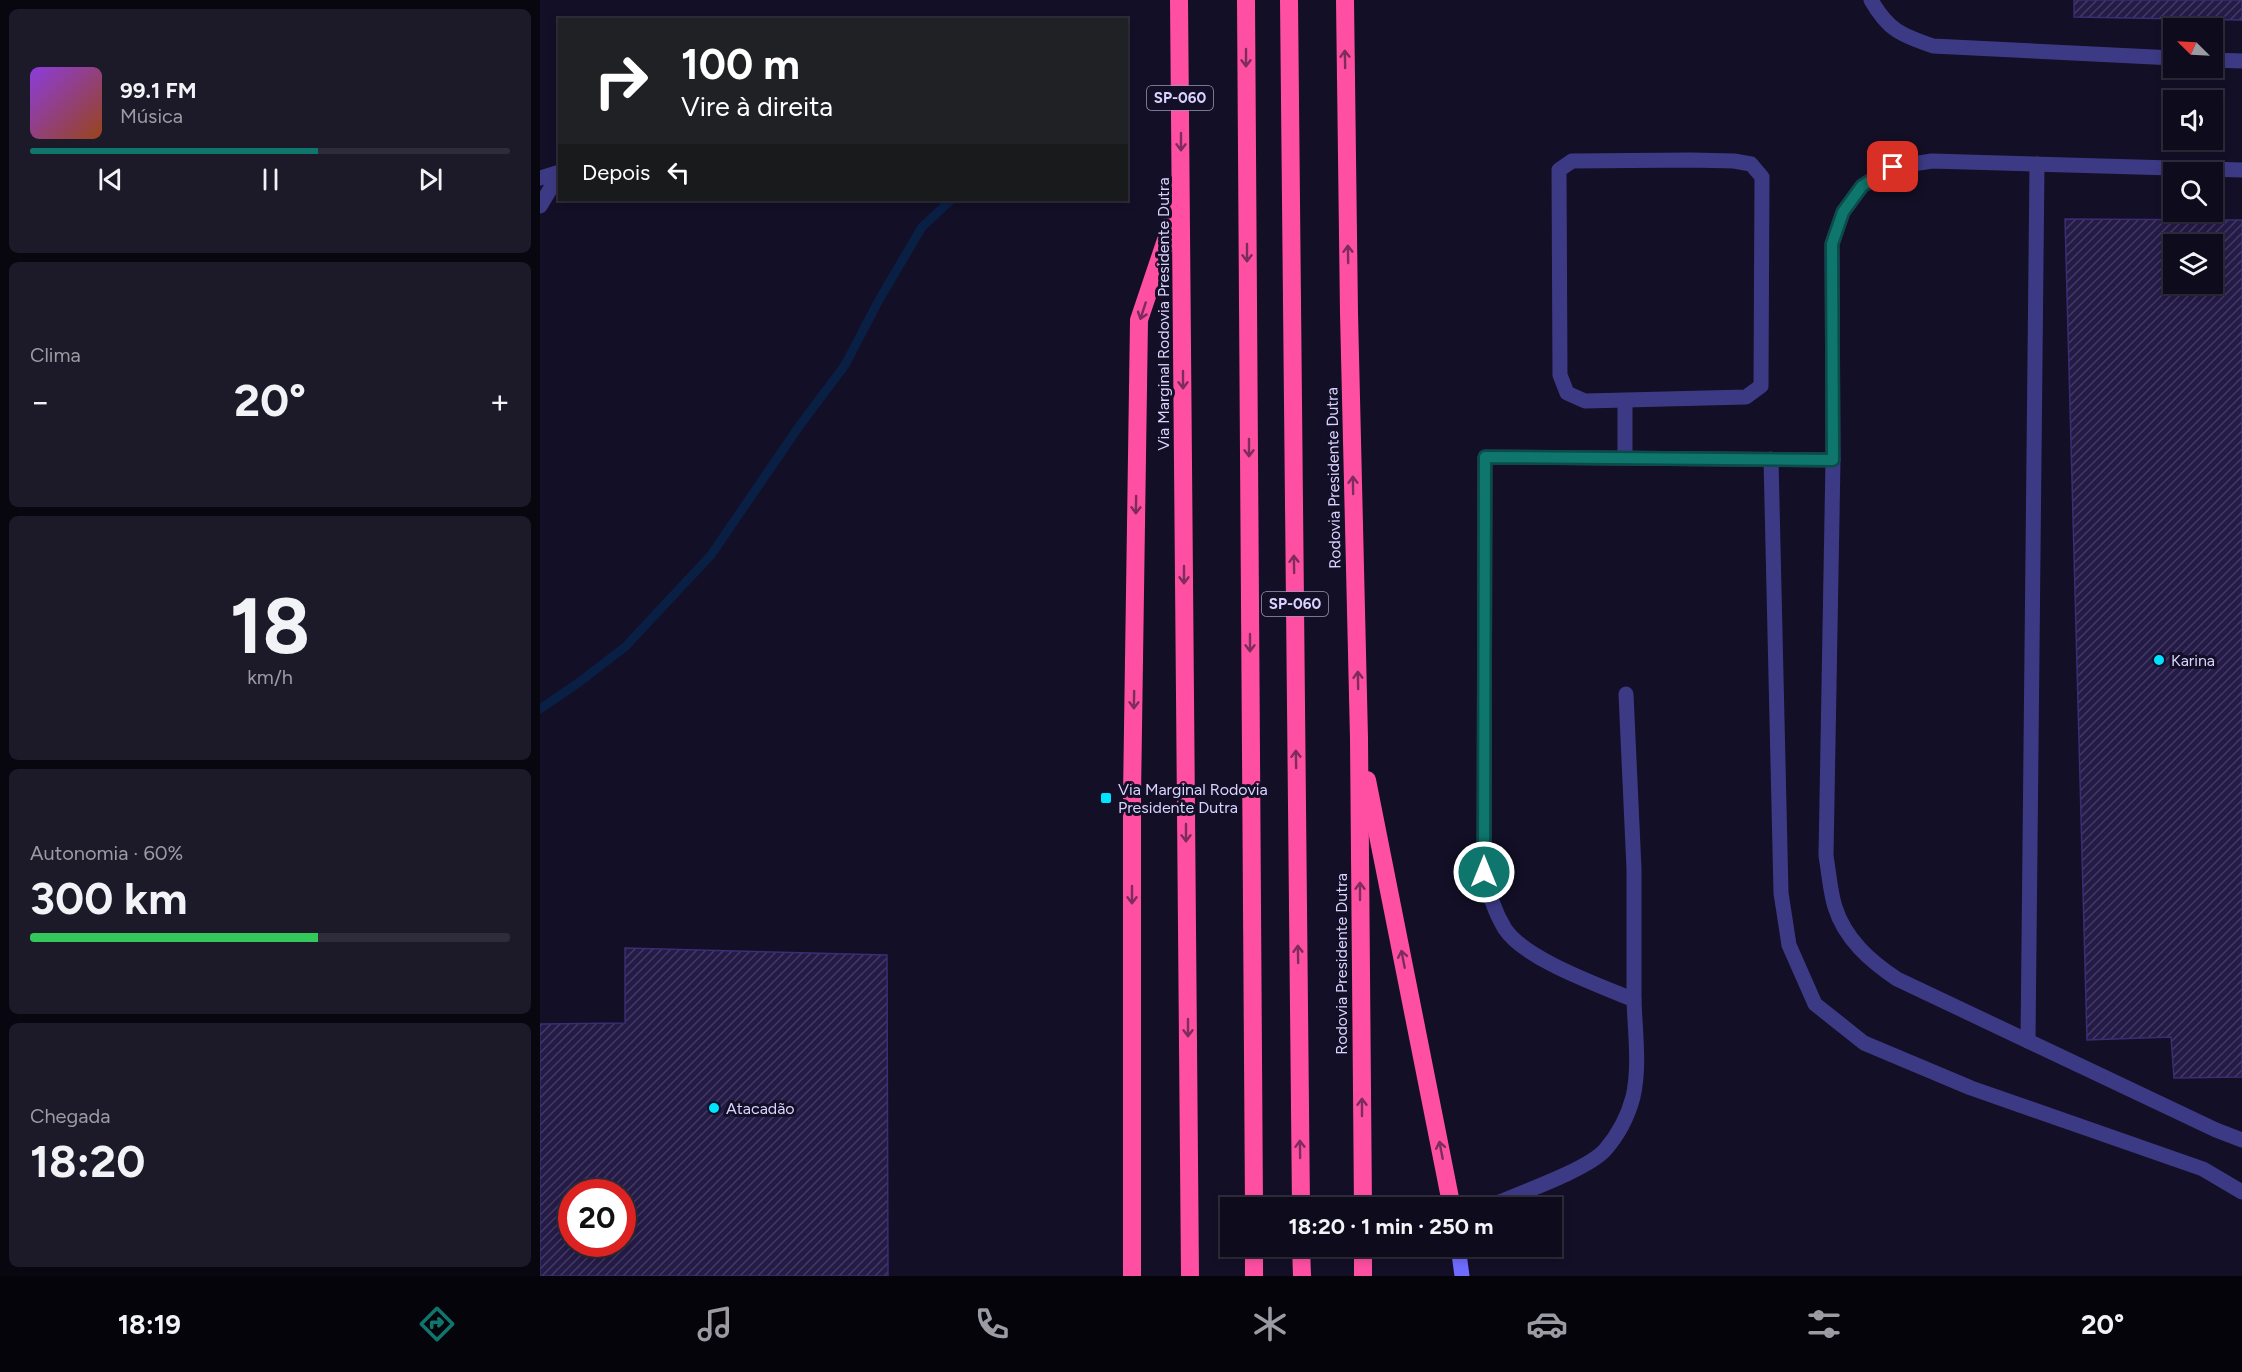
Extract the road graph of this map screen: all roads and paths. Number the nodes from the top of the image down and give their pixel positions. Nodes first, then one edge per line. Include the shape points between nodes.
1 (1179, 0) edge
2 (1246, 0) edge
3 (1289, 0) edge
4 (1345, 0) edge
5 (1871, 0) edge
6 (2163, 57) edge
7 (2223, 60) edge
8 (2242, 61) edge
9 (2037, 164) junction
10 (2242, 170) edge
11 (558, 172) edge
12 (558, 175) edge
13 (540, 177) edge
14 (1181, 195) junction
15 (540, 206) edge
16 (1624, 402) junction
17 (1625, 458) junction
18 (1771, 459) junction
19 (1833, 460) junction
20 (1626, 694) dead end
21 (1359, 738) junction
22 (1634, 1000) junction
23 (2028, 1041) junction
24 (2242, 1140) edge
25 (2242, 1192) edge
26 (1254, 1197) edge
27 (1301, 1197) edge
28 (1363, 1197) edge
29 (1450, 1197) edge
30 (1511, 1197) edge
31 (1254, 1257) edge
32 (1301, 1257) edge
33 (1363, 1257) edge
34 (1459, 1257) edge
35 (1132, 1276) edge
36 (1190, 1276) edge
37 (1254, 1276) edge
38 (1302, 1276) edge
39 (1363, 1276) edge
40 (1462, 1276) edge

1 -> 14 highway, Via Marginal Rodovia Presidente Dutra / SP-060
2 -> 26 highway, SP-060
27 -> 3 highway, SP-060
21 -> 4 highway, Rodovia Presidente Dutra
5 - 6 street via 1881,18 1903,36 1933,46
7 - 8 street
9 - 10 street
9 - 19 street via 1932,160 1893,167 1862,186 1843,212 1832,244
9 - 23 street
11 - 13 street
12 - 15 street
14 -> 35 highway via 1139,320 1132,796
14 -> 36 highway, Via Marginal Rodovia Presidente Dutra / SP-060
16 - 16 street via 1585,401 1567,393 1560,375 1559,170 1572,161 1751,164 1762,177 1761,386 1746,397
16 - 17 street
17 - 18 street
17 - 22 street via 1485,457 1484,872 1492,905 1506,931 1524,948
18 - 19 street
18 - 25 street via 1781,893 1789,945 1815,1004 1864,1043 1971,1088 2203,1169
19 - 23 street via 1826,856 1835,908 1849,936 1870,960 1897,979
20 - 22 street via 1634,869
28 -> 21 highway, Rodovia Presidente Dutra
29 -> 21 highway
22 - 30 street via 1633,1097 1620,1130 1604,1152 1575,1170
23 - 24 street
31 - 37 highway
32 - 38 highway
33 - 39 highway
34 - 40 main road

